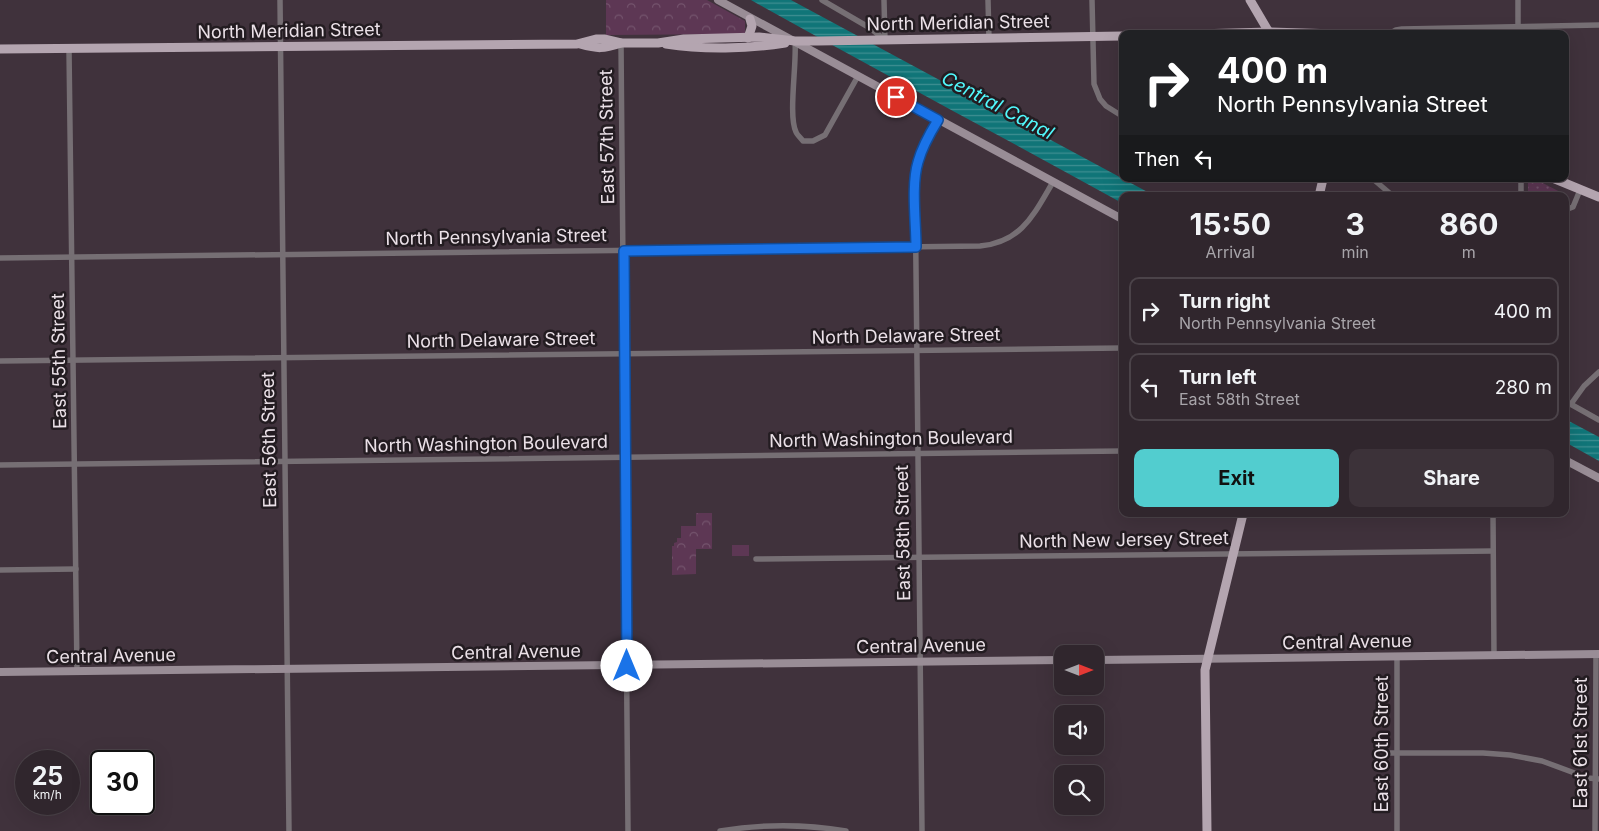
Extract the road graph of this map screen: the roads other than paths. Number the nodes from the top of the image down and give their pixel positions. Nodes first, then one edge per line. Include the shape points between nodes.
1 (280, 0) edge
2 (718, 0) edge
3 (822, 0) edge
4 (884, 0) edge
5 (988, 0) edge
6 (1092, 0) edge
7 (1250, 0) edge
8 (1518, 0) edge
9 (750, 19) junction
10 (1599, 25) edge
11 (1518, 26) junction
12 (1268, 30) edge
13 (1398, 30) edge
14 (1119, 36) edge
15 (1093, 37) junction
16 (748, 38) junction
17 (989, 39) junction
18 (795, 41) junction
19 (885, 41) junction
20 (621, 43) junction
21 (658, 43) junction
22 (281, 48) junction
23 (0, 49) edge
24 (69, 50) junction
25 (858, 76) junction
26 (1119, 114) edge
27 (938, 120) junction
28 (1053, 182) junction
29 (1377, 182) edge
30 (1562, 182) edge
31 (1580, 190) junction
32 (1389, 192) edge
33 (1599, 196) edge
34 (1569, 208) edge
35 (1119, 217) edge
36 (916, 247) junction
37 (624, 251) junction
38 (283, 255) junction
39 (73, 257) junction
40 (0, 258) edge
41 (1119, 348) edge
42 (916, 350) junction
43 (624, 354) junction
44 (283, 358) junction
45 (74, 360) junction
46 (0, 361) edge
47 (1599, 372) edge
48 (1571, 404) joint
49 (1599, 420) edge
50 (1119, 452) edge
51 (918, 454) junction
52 (625, 457) junction
53 (285, 461) junction
54 (1569, 462) edge
55 (75, 464) junction
56 (0, 465) edge
57 (1599, 478) edge
58 (1242, 517) edge
59 (1492, 517) edge
60 (1493, 551) junction
61 (1233, 554) junction
62 (919, 558) junction
63 (756, 559) dead end
64 (76, 569) junction
65 (0, 570) edge
66 (1598, 654) edge
67 (1494, 656) junction
68 (1397, 657) junction
69 (1208, 659) junction
70 (1054, 660) edge
71 (1104, 660) edge
72 (920, 661) junction
73 (627, 666) junction
74 (287, 669) junction
75 (0, 672) edge
76 (78, 672) junction
77 (1393, 753) junction
78 (1597, 779) edge
79 (290, 831) edge
80 (628, 831) edge
81 (720, 831) edge
82 (846, 831) edge
83 (922, 831) edge
84 (1207, 831) edge
85 (1397, 831) edge
86 (1595, 831) edge

1 - 22 street, East 56th Street
2 - 9 main road
3 - 19 street via 870,28
4 - 19 street
5 - 17 street
6 - 15 street
7 - 12 main road
8 - 11 street
9 - 16 main road via 752,26
9 - 18 main road
10 - 11 street
11 - 13 street
14 - 15 main road, North Meridian Street
15 - 17 main road, North Meridian Street
15 - 26 street via 1092,78 1096,90 1106,106
16 - 18 main road, North Meridian Street
16 - 21 main road, North Meridian Street via 684,39
17 - 19 main road, North Meridian Street
18 - 19 main road, North Meridian Street
18 - 21 main road, North Meridian Street via 765,46 714,47
18 - 25 main road
18 - 25 street via 795,130 803,141 813,141 825,135
20 - 21 main road, North Meridian Street
20 - 22 main road, North Meridian Street via 604,49 578,44
20 - 37 street, East 57th Street
22 - 24 main road, North Meridian Street
22 - 38 street, East 56th Street
23 - 24 main road, North Meridian Street
24 - 39 street, East 55th Street
25 - 27 main road
27 - 28 main road
27 - 36 street, East 58th Street via 917,163
28 - 35 main road
28 - 36 street, North Pennsylvania Street via 1029,222 1005,240 980,246
29 - 32 street
30 - 31 main road
31 - 33 main road
31 - 34 street via 1573,207
36 - 37 street, North Pennsylvania Street
36 - 42 street, East 58th Street
37 - 38 street, North Pennsylvania Street
37 - 43 street, East 57th Street
38 - 39 street, North Pennsylvania Street
38 - 44 street, East 56th Street
39 - 40 street, North Pennsylvania Street
39 - 45 street, East 55th Street
41 - 42 street, North Delaware Street
42 - 43 street, North Delaware Street
42 - 51 street, East 58th Street
43 - 44 street, North Delaware Street
43 - 52 street, East 57th Street
44 - 45 street, North Delaware Street
44 - 53 street, East 56th Street
45 - 46 street, North Delaware Street
45 - 55 street, East 55th Street
47 - 48 street
48 - 49 street
50 - 51 street, North Washington Boulevard
51 - 52 street, North Washington Boulevard
51 - 62 street, East 58th Street
52 - 53 street, North Washington Boulevard
52 - 73 street, East 57th Street
53 - 55 street, North Washington Boulevard
53 - 74 street, East 56th Street
54 - 57 main road
55 - 56 street, North Washington Boulevard
55 - 64 street, East 55th Street
58 - 61 main road
59 - 60 street
60 - 61 street, North New Jersey Street
60 - 67 street
61 - 62 street, North New Jersey Street
61 - 69 main road
62 - 63 street, North New Jersey Street
62 - 72 street, East 58th Street
64 - 65 street
64 - 76 street, East 55th Street
66 - 67 main road, Central Avenue
66 - 78 street, East 61st Street
67 - 68 main road, Central Avenue
68 - 69 main road, Central Avenue
68 - 77 street, East 60th Street
69 - 71 main road, Central Avenue
69 - 84 main road via 1205,676
70 - 72 main road, Central Avenue
72 - 73 main road, Central Avenue
72 - 83 street, East 58th Street
73 - 74 main road, Central Avenue
73 - 80 street, East 57th Street
74 - 76 main road, Central Avenue
74 - 79 street, East 56th Street
75 - 76 main road, Central Avenue
77 - 78 street via 1510,755 1542,761
77 - 85 street, East 60th Street
78 - 86 street, East 61st Street
81 - 82 street via 778,826

